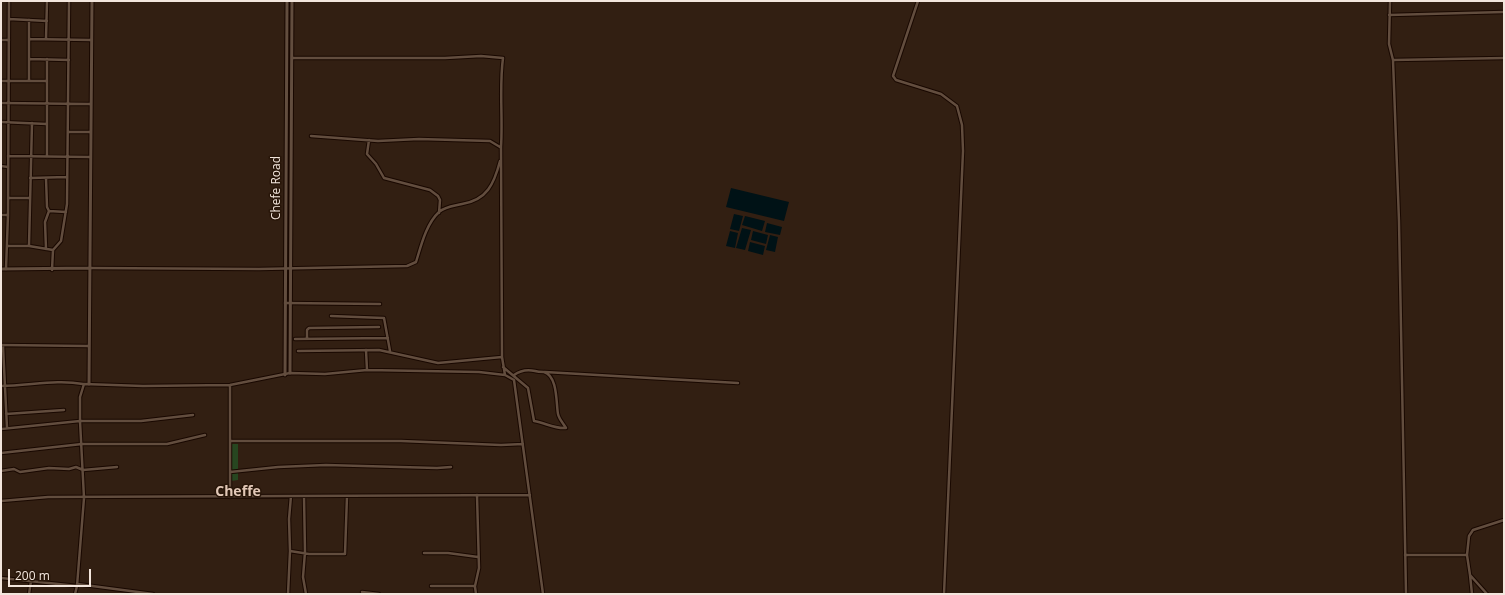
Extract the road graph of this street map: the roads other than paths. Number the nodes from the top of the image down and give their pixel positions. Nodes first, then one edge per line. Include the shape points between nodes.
1 (9, 1) edge
2 (47, 1) edge
3 (69, 1) edge
4 (92, 1) edge
5 (287, 1) edge
6 (292, 1) edge
7 (918, 1) edge
8 (1390, 1) edge
9 (1504, 12) edge
10 (1389, 15) junction
11 (9, 19) junction
12 (29, 20) junction
13 (47, 21) junction
14 (29, 39) junction
15 (46, 39) junction
16 (1, 40) edge
17 (9, 40) junction
18 (70, 40) junction
19 (91, 40) junction
20 (292, 58) junction
21 (1504, 58) edge
22 (29, 59) junction
23 (48, 59) junction
24 (69, 60) junction
25 (1393, 60) junction
26 (1, 81) edge
27 (8, 81) junction
28 (29, 81) junction
29 (47, 81) junction
30 (1, 103) edge
31 (8, 103) junction
32 (48, 103) junction
33 (68, 103) junction
34 (90, 104) junction
35 (1, 122) edge
36 (8, 122) junction
37 (32, 123) junction
38 (47, 124) junction
39 (68, 132) junction
40 (90, 132) junction
41 (311, 136) dead end
42 (369, 140) junction
43 (501, 147) junction
44 (8, 156) junction
45 (31, 156) junction
46 (47, 157) junction
47 (68, 157) junction
48 (90, 157) junction
49 (501, 157) junction
50 (1, 166) edge
51 (8, 167) junction
52 (67, 177) junction
53 (30, 178) junction
54 (46, 178) junction
55 (8, 198) junction
56 (30, 198) junction
57 (49, 211) junction
58 (66, 212) junction
59 (438, 213) junction
60 (1, 215) edge
61 (8, 215) junction
62 (7, 246) junction
63 (29, 246) junction
64 (46, 249) junction
65 (53, 250) junction
66 (89, 268) junction
67 (285, 268) junction
68 (290, 268) junction
69 (1, 269) edge
70 (6, 269) junction
71 (52, 270) junction
72 (285, 303) junction
73 (290, 303) junction
74 (380, 304) dead end
75 (331, 316) dead end
76 (379, 327) dead end
77 (388, 338) junction
78 (294, 339) dead end
79 (307, 339) junction
80 (2, 345) edge
81 (88, 346) junction
82 (366, 350) junction
83 (298, 351) dead end
84 (390, 352) junction
85 (502, 357) junction
86 (503, 367) junction
87 (367, 370) junction
88 (544, 372) junction
89 (290, 373) junction
90 (285, 374) junction
91 (504, 375) junction
92 (514, 375) junction
93 (738, 383) dead end
94 (84, 384) junction
95 (89, 384) junction
96 (230, 385) junction
97 (2, 386) edge
98 (64, 410) dead end
99 (6, 414) junction
100 (194, 415) dead end
101 (80, 421) junction
102 (6, 428) junction
103 (1, 429) edge
104 (205, 435) dead end
105 (230, 441) junction
106 (82, 444) junction
107 (523, 444) junction
108 (1, 453) edge
109 (452, 466) dead end
110 (117, 467) dead end
111 (83, 470) junction
112 (1, 471) edge
113 (230, 472) junction
114 (477, 495) junction
115 (530, 495) junction
116 (291, 496) junction
117 (304, 496) junction
118 (347, 496) junction
119 (230, 497) junction
120 (84, 498) junction
121 (1, 501) edge
122 (1504, 520) edge
123 (290, 551) junction
124 (305, 552) junction
125 (424, 554) dead end
126 (1405, 555) junction
127 (1467, 555) junction
128 (478, 557) junction
129 (1470, 575) junction
130 (1, 578) edge
131 (31, 581) junction
132 (77, 585) junction
133 (431, 586) dead end
134 (475, 586) junction
135 (362, 592) dead end
136 (29, 594) edge
137 (75, 594) edge
138 (153, 594) edge
139 (288, 594) edge
140 (306, 594) edge
141 (379, 594) edge
142 (476, 594) edge
143 (543, 594) edge
144 (944, 594) edge
145 (1406, 594) edge
146 (1472, 594) edge
147 (1487, 594) edge

1 - 11 street
2 - 13 street
3 - 18 street
4 - 19 street
5 - 67 street, Chefe Road
6 - 20 street, Chefe Road
7 - 144 street via 893,76 896,80 941,94 957,106 962,125
8 - 10 street
9 - 10 street
10 - 25 street via 1389,44
11 - 12 street
11 - 17 street
12 - 13 street
12 - 14 street
13 - 15 street
14 - 15 street
14 - 22 street
15 - 18 street
16 - 17 street
17 - 27 street
18 - 19 street
18 - 24 street
19 - 34 street
20 - 43 street via 504,58 500,85 503,121
20 - 68 street, Chefe Road
21 - 25 street
22 - 23 street
22 - 28 street
23 - 24 street
23 - 29 street
24 - 33 street
25 - 126 street via 1399,221
26 - 27 street
27 - 28 street
27 - 31 street
28 - 29 street
29 - 32 street
30 - 31 street
31 - 32 street
31 - 36 street
32 - 33 street
32 - 38 street
33 - 34 street
33 - 39 street
34 - 40 street
35 - 36 street
36 - 37 street
36 - 44 street
37 - 38 street
37 - 45 street
38 - 46 street
39 - 40 street
39 - 47 street
40 - 48 street
41 - 42 street
42 - 43 street via 492,142
42 - 59 street via 367,154 384,178 435,192 440,200
43 - 49 street
44 - 45 street
44 - 51 street
45 - 46 street
45 - 53 street
46 - 47 street
47 - 48 street
47 - 52 street
48 - 66 street
49 - 59 street via 492,184 481,198 450,206
49 - 85 street
50 - 51 street
51 - 55 street
52 - 54 street
52 - 58 street
53 - 54 street
53 - 56 street
54 - 57 street via 46,207
55 - 56 street
55 - 61 street
56 - 63 street
57 - 58 street
57 - 64 street via 46,222
58 - 65 street via 61,241
59 - 68 street via 424,238 416,263 393,267
60 - 61 street
61 - 62 street
62 - 63 street
62 - 70 street
63 - 64 street
64 - 65 street
65 - 71 street
66 - 67 street
66 - 71 street
66 - 81 street
67 - 68 street
67 - 72 street, Chefe Road
68 - 73 street, Chefe Road
69 - 70 street
70 - 71 street
72 - 73 street
72 - 90 street, Chefe Road
73 - 74 street
73 - 89 street, Chefe Road
75 - 77 street via 384,318
76 - 79 street via 309,328
77 - 79 street
77 - 84 street
78 - 79 street
80 - 81 street
80 - 97 street
81 - 95 street
82 - 83 street
82 - 84 street
82 - 87 street
84 - 85 street via 438,363
85 - 86 street
86 - 91 street
86 - 92 street
87 - 89 street via 325,374
87 - 91 street via 450,371
88 - 92 street via 529,370
88 - 92 street via 552,379 558,399 559,416 566,428 551,427 546,423 534,421 528,388
88 - 93 street
89 - 90 street
90 - 96 street
91 - 107 street via 514,380
94 - 95 street
94 - 97 street via 46,382 36,385
94 - 101 street via 80,397
95 - 96 street
96 - 105 street
97 - 99 street
98 - 99 street
99 - 102 street
100 - 101 street via 141,421
101 - 102 street
101 - 106 street
102 - 103 street
104 - 106 street via 166,444
105 - 107 street
105 - 113 street
106 - 108 street
106 - 111 street
107 - 115 street
109 - 113 street via 298,466
110 - 111 street
111 - 112 street via 76,467 20,472 14,469
111 - 120 street
113 - 119 street
114 - 115 street
114 - 118 street
114 - 128 street
115 - 143 street
116 - 117 street
116 - 119 street
116 - 123 street
117 - 118 street
117 - 124 street
118 - 124 street via 345,554
119 - 120 street
120 - 121 street via 48,497
120 - 132 street
122 - 127 street via 1473,530 1469,536
123 - 124 street
123 - 139 street
124 - 140 street via 303,577
125 - 128 street via 448,553
126 - 127 street
126 - 145 street
127 - 129 street
128 - 134 street via 479,572 476,574
129 - 146 street
129 - 147 street
130 - 131 street
131 - 132 street
131 - 136 street
132 - 137 street
132 - 138 street
133 - 134 street
134 - 142 street
135 - 141 street

